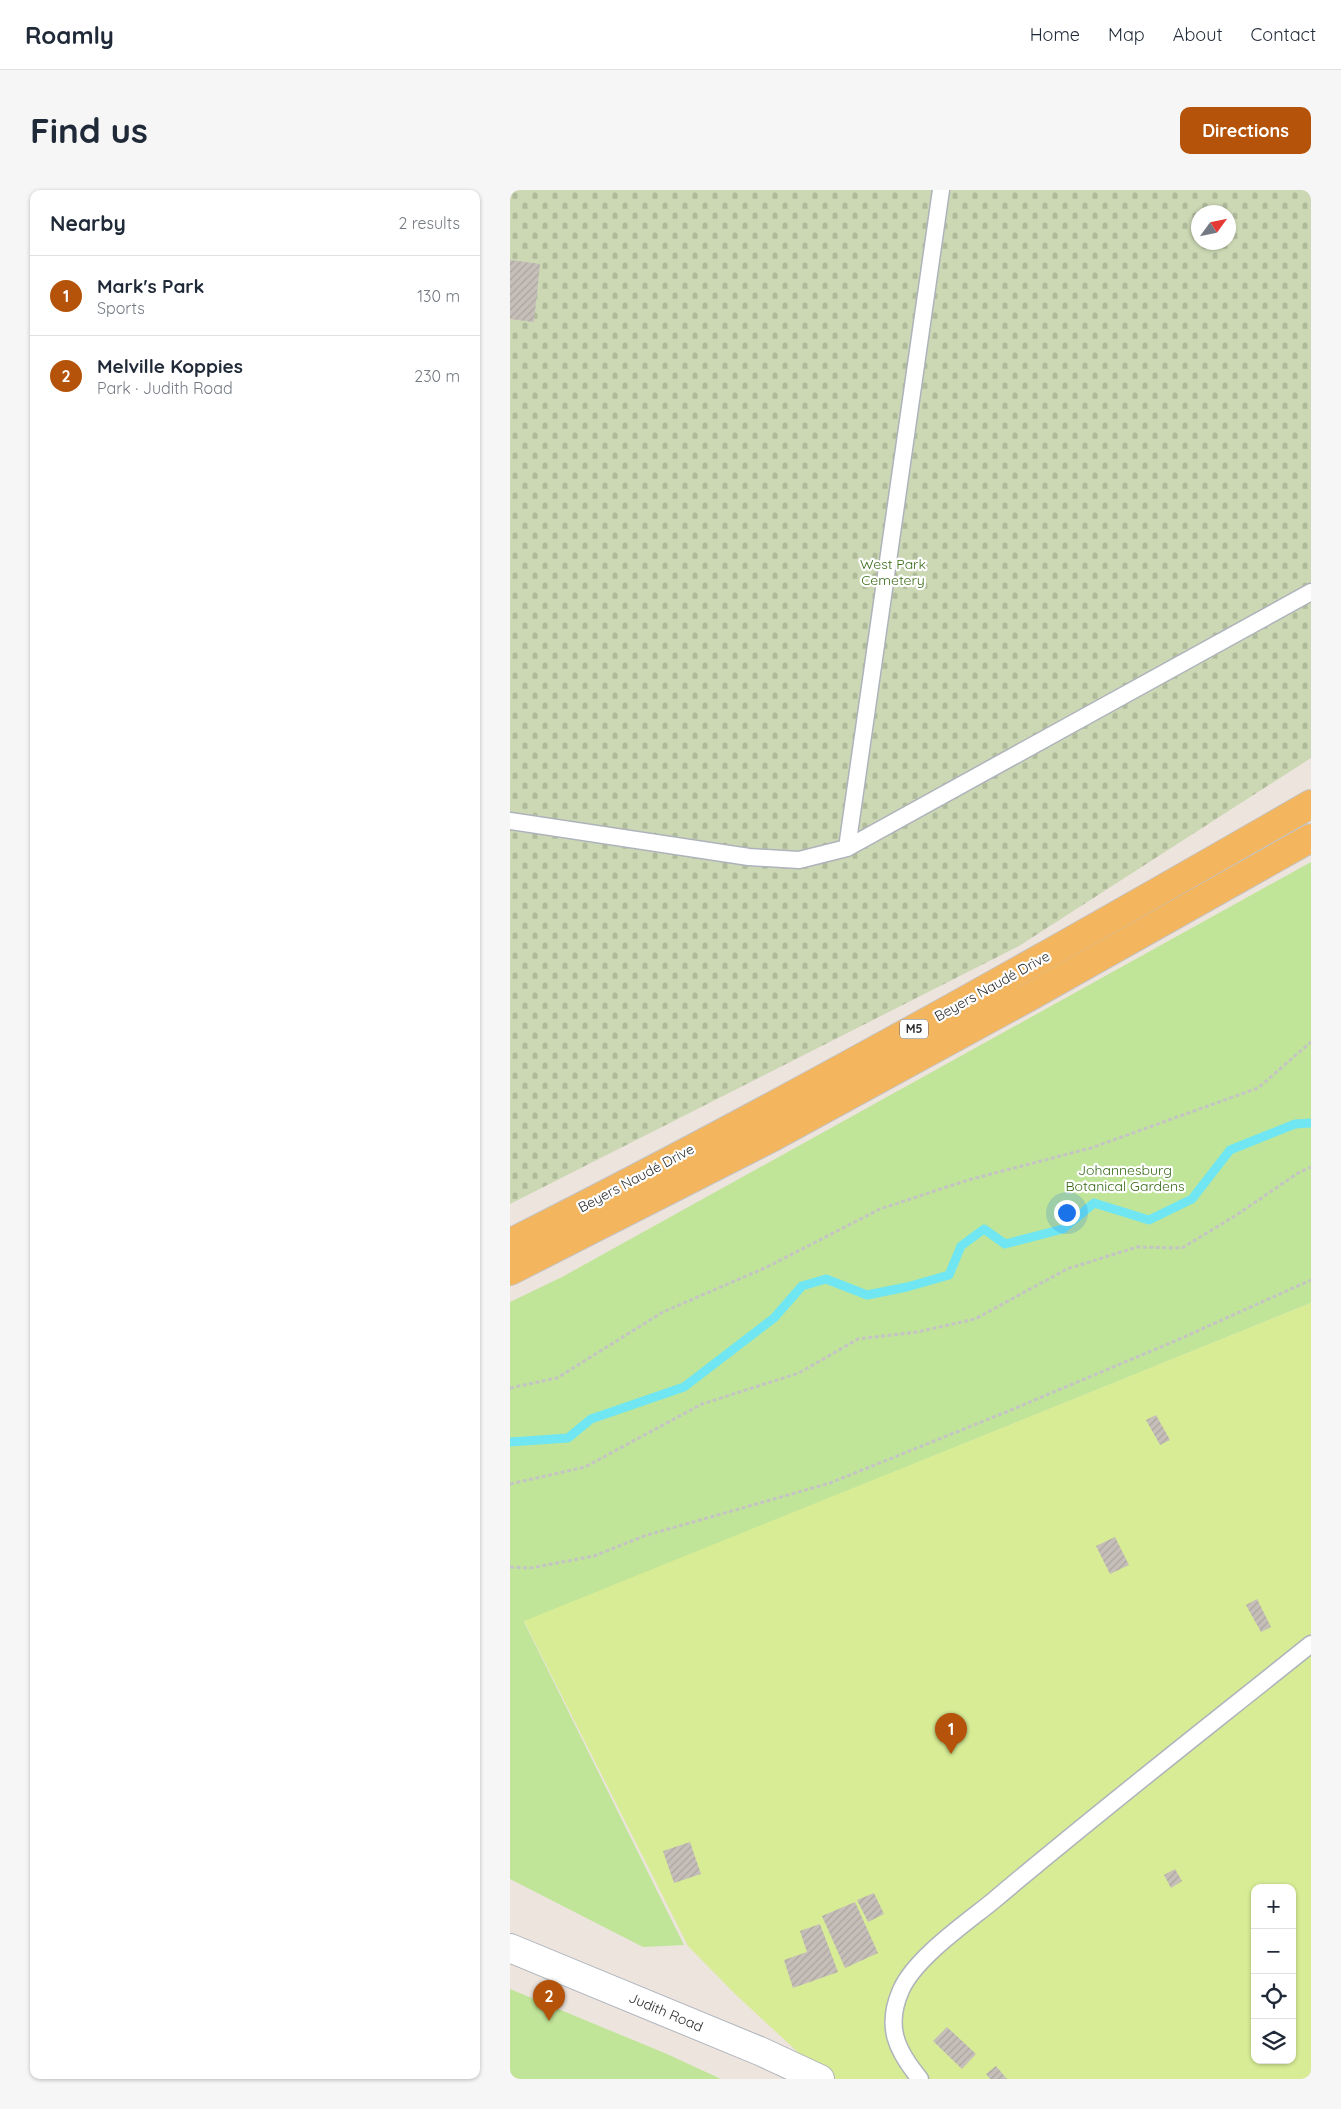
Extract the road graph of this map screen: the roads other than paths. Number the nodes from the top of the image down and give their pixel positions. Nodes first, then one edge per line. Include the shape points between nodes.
1 (940, 190) edge
2 (1311, 592) edge
3 (1311, 804) edge
4 (510, 821) edge
5 (1311, 838) edge
6 (847, 848) junction
7 (510, 1243) edge
8 (510, 1271) edge
9 (1311, 1644) edge
10 (510, 1948) edge
11 (820, 2079) edge
12 (920, 2079) edge

1 - 6 lane
2 - 6 lane
3 - 7 main road, Beyers Naudé Drive / M5 via 890,1043
4 - 6 lane via 749,857 799,860
5 - 8 main road, Beyers Naudé Drive / M5 via 771,1138
9 - 12 lane via 1035,1865 921,1961 902,1988 893,2011 895,2036 904,2060
10 - 11 street, Judith Road

